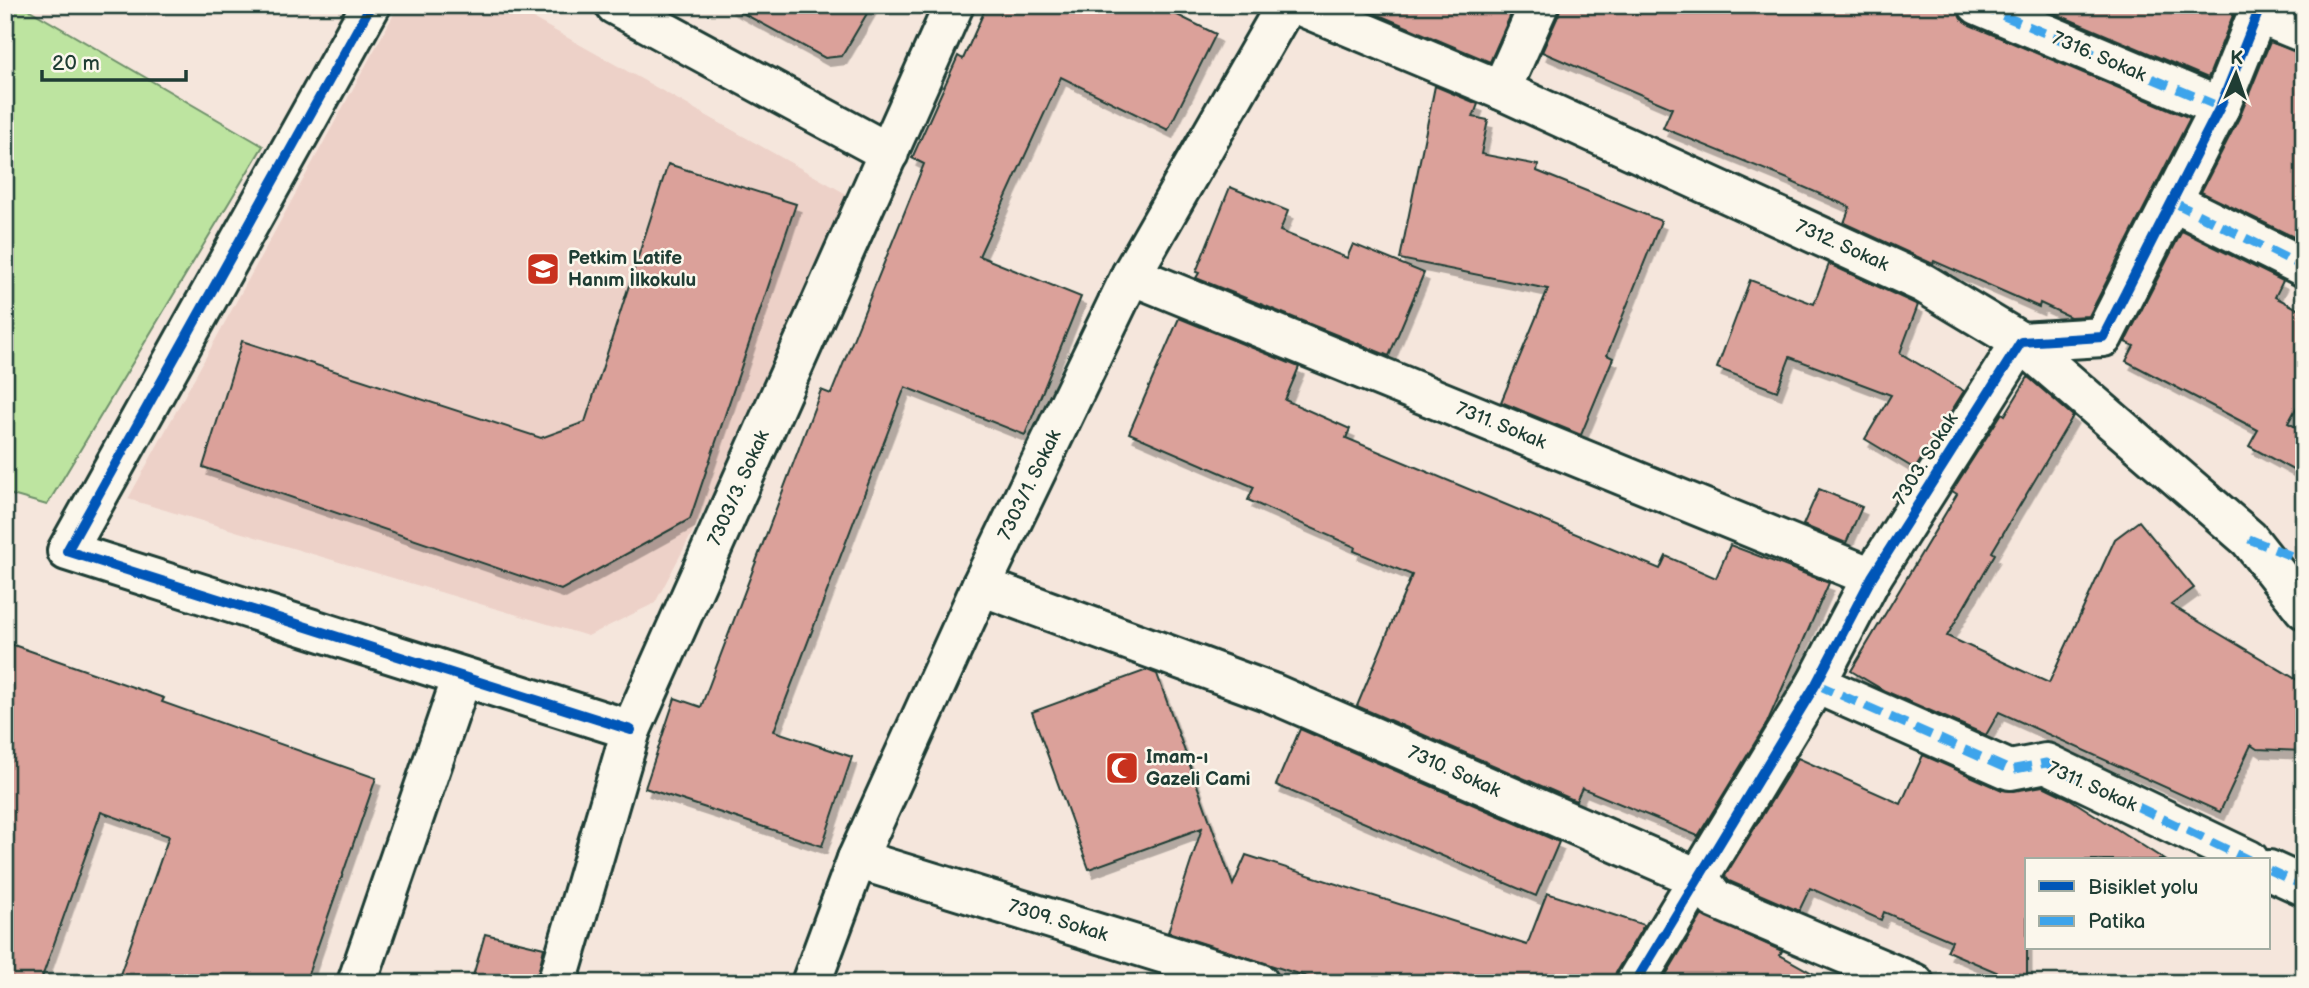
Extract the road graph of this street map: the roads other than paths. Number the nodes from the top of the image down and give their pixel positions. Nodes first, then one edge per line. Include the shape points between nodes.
1 (371, 5) edge
2 (615, 5) edge
3 (954, 5) edge
4 (1286, 5) edge
5 (1298, 5) edge
6 (1539, 5) edge
7 (1978, 5) edge
8 (2259, 9) edge
9 (2304, 33) edge
10 (1501, 90) junction
11 (2220, 107) junction
12 (889, 153) junction
13 (2173, 202) junction
14 (2304, 267) edge
15 (1131, 275) junction
16 (2021, 342) junction
17 (2249, 539) junction
18 (2304, 561) edge
19 (1872, 577) junction
20 (981, 586) junction
21 (2304, 609) edge
22 (462, 677) junction
23 (1816, 684) junction
24 (631, 730) junction
25 (2245, 858) edge
26 (857, 859) junction
27 (2270, 870) edge
28 (1700, 879) junction
29 (2304, 886) edge
30 (357, 983) edge
31 (557, 983) edge
32 (811, 983) edge
33 (1259, 983) edge
34 (1635, 983) edge
35 (1914, 983) edge

1 - 22 street via 67,551
2 - 12 street
3 - 12 street, 7303/3. Sokak
4 - 15 street, 7303/1. Sokak
5 - 10 street, 7312. Sokak
6 - 10 street
7 - 11 street, 7316. Sokak
8 - 9 street
8 - 11 street
10 - 16 street, 7312. Sokak via 1923,283
11 - 13 street
12 - 24 street, 7303/3. Sokak
13 - 14 street
13 - 16 street via 2103,337
15 - 19 street, 7311. Sokak
15 - 20 street, 7303/1. Sokak
16 - 17 street, 7312. Sokak
16 - 19 street, 7303. Sokak
17 - 18 street
17 - 21 street, 7312. Sokak
19 - 23 street, 7303. Sokak
20 - 26 street, 7303/1. Sokak
20 - 28 street, 7310. Sokak via 1272,693
22 - 24 street
22 - 30 street
23 - 25 street, 7311. Sokak via 2010,770 2046,763
23 - 28 street, 7303. Sokak
24 - 31 street, 7303/3. Sokak
26 - 32 street, 7303/1. Sokak
26 - 33 street, 7309. Sokak
27 - 29 street
28 - 34 street, 7303. Sokak
28 - 35 street, 7310. Sokak via 1716,899

